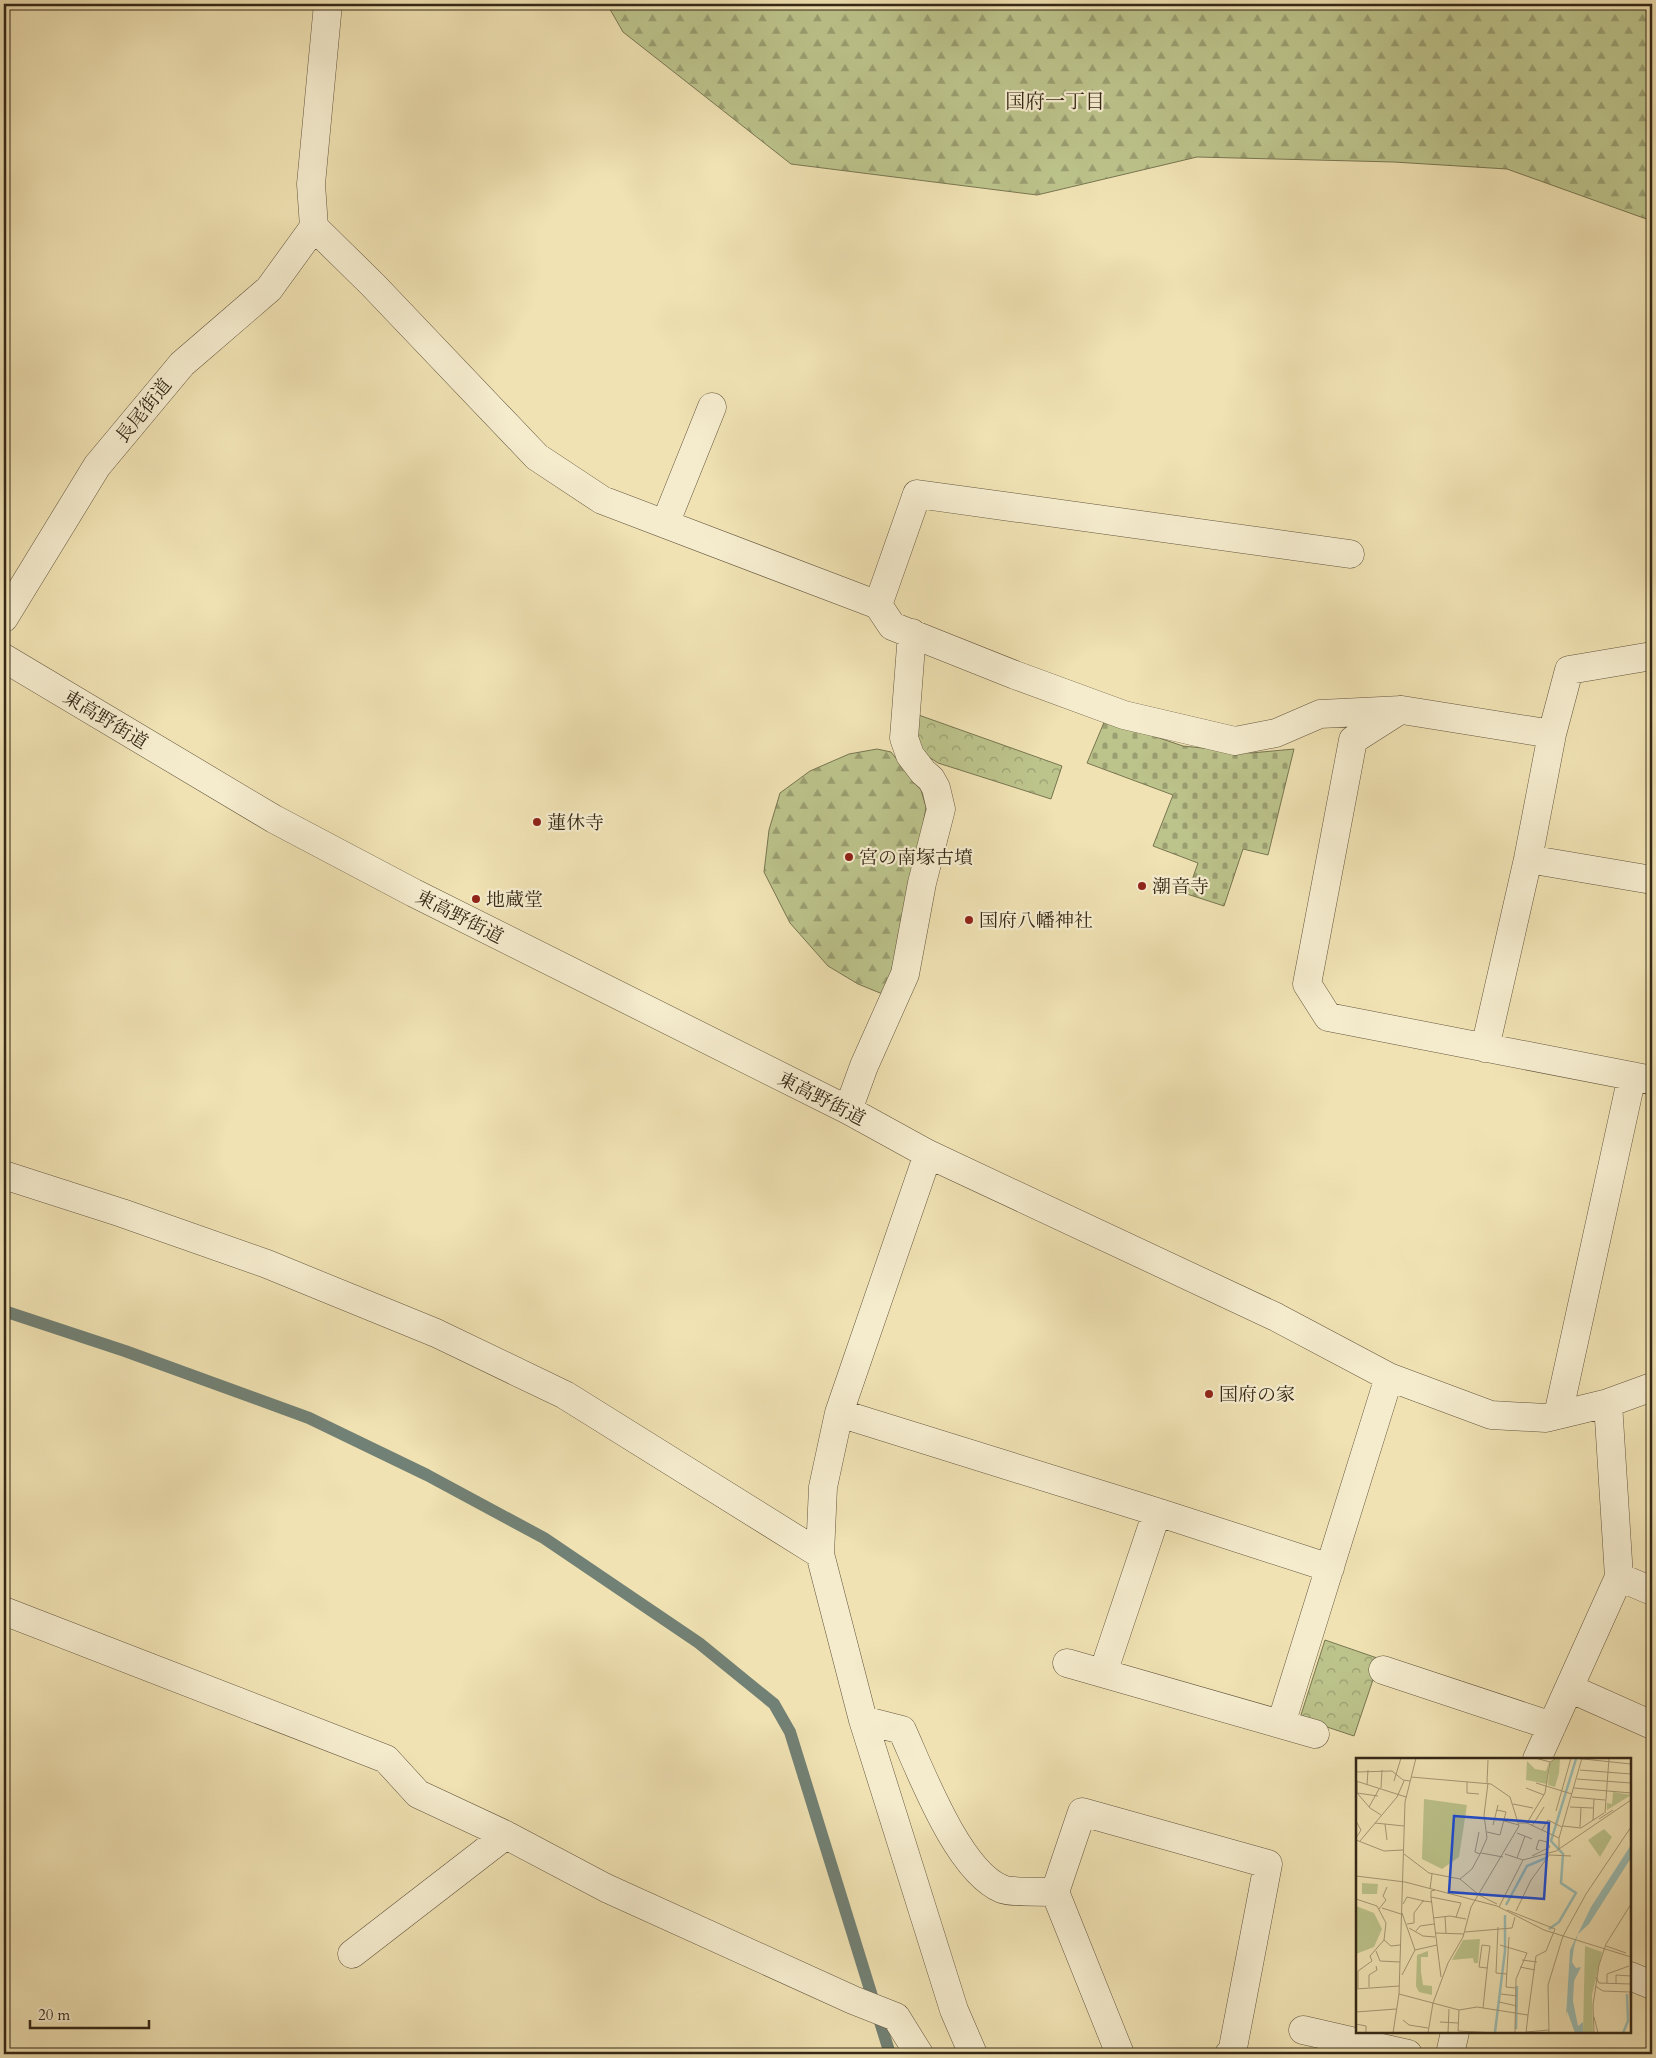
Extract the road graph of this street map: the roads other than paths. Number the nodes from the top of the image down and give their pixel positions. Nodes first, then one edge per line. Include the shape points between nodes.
1 (328, 4) edge
2 (314, 227) junction
3 (712, 407) dead end
4 (665, 524) junction
5 (1350, 554) dead end
6 (878, 605) junction
7 (4, 618) edge
8 (912, 633) junction
9 (1652, 656) edge
10 (4, 658) edge
11 (1402, 710) junction
12 (1552, 734) junction
13 (1528, 859) junction
14 (1652, 880) edge
15 (1485, 1048) junction
16 (1642, 1078) edge
17 (848, 1110) junction
18 (928, 1154) junction
19 (4, 1175) edge
20 (1389, 1377) junction
21 (1652, 1387) edge
22 (1608, 1403) junction
23 (839, 1413) junction
24 (1558, 1415) junction
25 (1157, 1512) junction
26 (820, 1554) junction
27 (1330, 1568) junction
28 (1619, 1577) junction
29 (1652, 1591) edge
30 (4, 1611) edge
31 (1067, 1663) dead end
32 (1383, 1670) dead end
33 (1103, 1674) junction
34 (1569, 1688) junction
35 (863, 1720) junction
36 (1281, 1724) junction
37 (1652, 1725) edge
38 (1552, 1726) junction
39 (1315, 1734) dead end
40 (1537, 1758) edge
41 (506, 1835) junction
42 (1055, 1892) junction
43 (352, 1954) dead end
44 (1631, 1976) edge
45 (1652, 1985) edge
46 (1303, 2030) dead end
47 (1456, 2033) edge
48 (919, 2054) edge
49 (973, 2054) edge
50 (1120, 2054) edge
51 (1229, 2054) edge
52 (1408, 2054) edge
53 (1450, 2054) edge

1 - 2 street via 312,184
2 - 4 street via 538,457 602,500
2 - 7 street, 長尾街道 via 269,289 182,364 97,466
3 - 4 street
4 - 6 street
5 - 6 street via 917,494
6 - 8 street via 892,626
8 - 11 street via 1124,715 1235,741 1276,733 1320,714
8 - 17 street via 904,738 910,755 936,788 940,809 905,974
9 - 12 street via 1569,670
10 - 17 street, 東高野街道 via 274,819 423,898
11 - 12 street
11 - 15 street via 1353,740 1307,984 1328,1017
12 - 13 street
13 - 14 street
13 - 15 street
15 - 16 street
16 - 24 street
17 - 18 street, 東高野街道
18 - 20 street, 東高野街道 via 1276,1317
18 - 23 street
19 - 26 street via 267,1264 436,1332 565,1395
20 - 24 street, 東高野街道 via 1491,1416 1546,1418
20 - 27 street
21 - 22 street, 東高野街道
22 - 24 street, 東高野街道
22 - 28 street
23 - 25 street
23 - 26 street via 823,1488
25 - 27 street
25 - 33 street
26 - 35 street
27 - 36 street
28 - 29 street
28 - 34 street
30 - 41 street via 386,1759 418,1794
31 - 33 street
32 - 38 street
33 - 36 street
34 - 37 street
34 - 38 street
35 - 42 street via 902,1730 949,1831 981,1875 1003,1889
35 - 49 street via 954,2010
36 - 39 street
38 - 40 street
41 - 43 street
41 - 48 street via 606,1888 896,2018
42 - 50 street
42 - 51 street via 1082,1812 1268,1864 1232,2053
44 - 45 street
46 - 52 street
47 - 53 street

